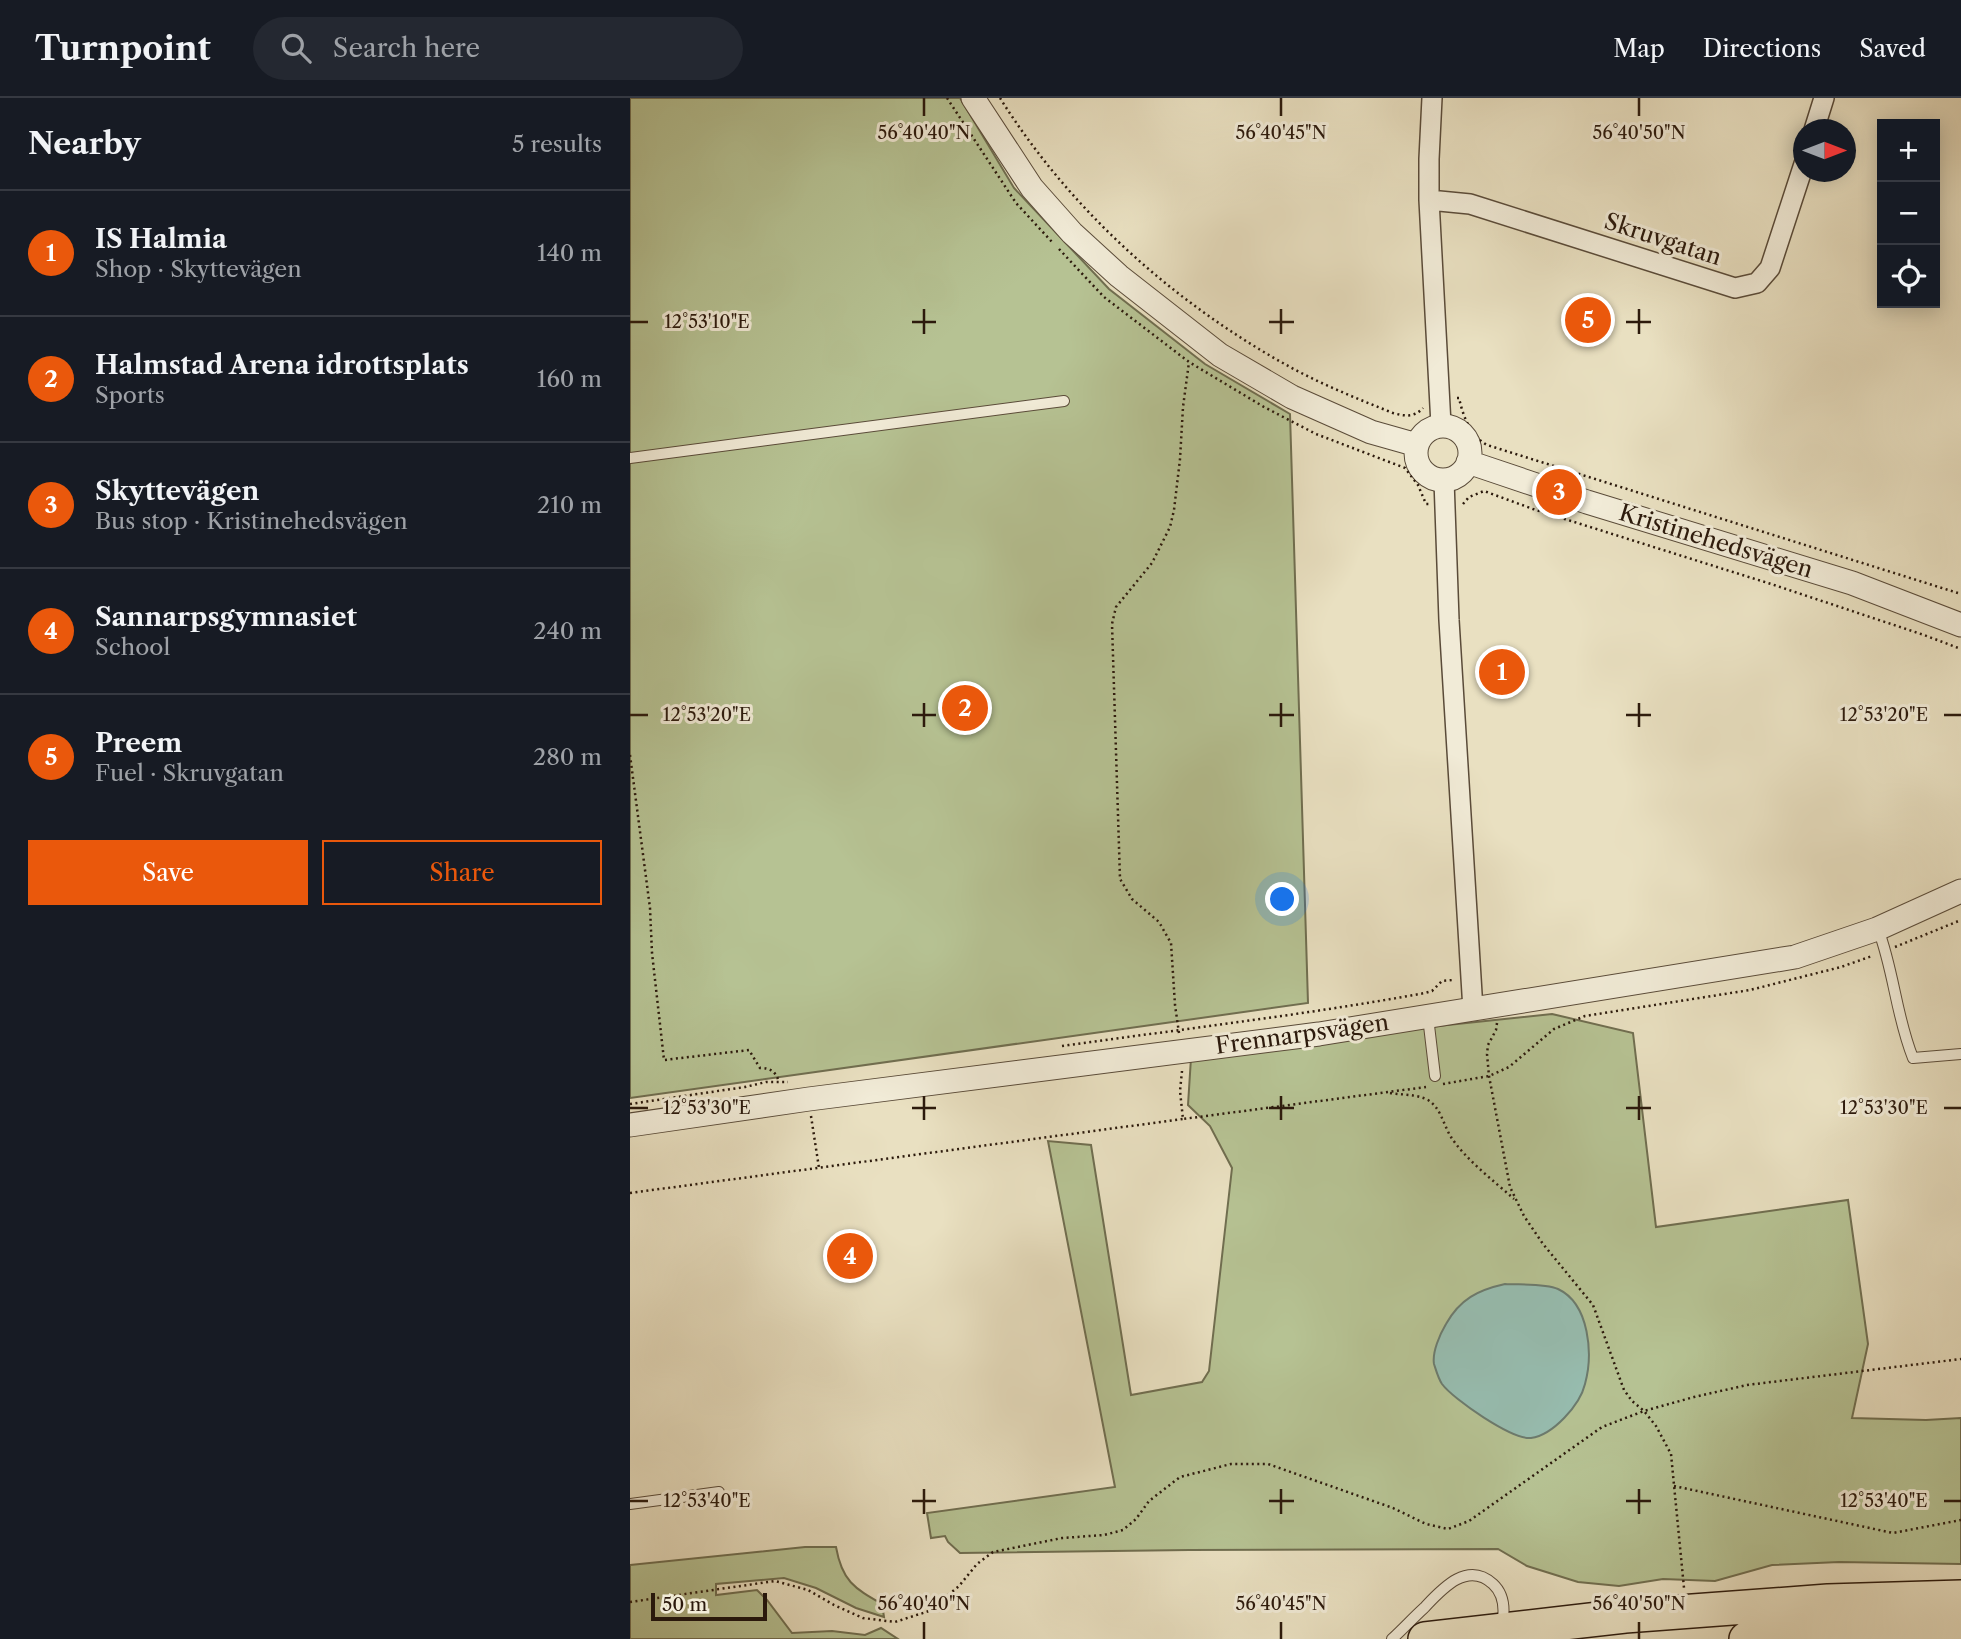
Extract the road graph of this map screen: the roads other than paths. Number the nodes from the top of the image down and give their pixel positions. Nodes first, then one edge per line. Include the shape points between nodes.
1 (974, 98) edge
2 (1432, 98) edge
3 (1824, 98) edge
4 (1817, 119) edge
5 (1798, 182) edge
6 (1429, 200) junction
7 (1064, 401) dead end
8 (1441, 425) junction
9 (1417, 445) junction
10 (630, 458) edge
11 (1468, 462) junction
12 (1444, 480) junction
13 (1961, 625) edge
14 (1961, 891) edge
15 (1877, 929) junction
16 (1473, 1010) junction
17 (1428, 1016) junction
18 (1961, 1054) edge
19 (1434, 1076) dead end
20 (630, 1125) edge
21 (719, 1492) dead end
22 (630, 1504) edge
23 (1961, 1597) edge
24 (1961, 1628) edge
25 (1500, 1634) edge
26 (1392, 1639) edge
27 (1425, 1639) edge
28 (1746, 1639) edge

1 - 9 street via 1032,188 1072,233 1129,284 1220,355 1292,397 1371,432
2 - 6 street
3 - 4 street
5 - 6 street, Skruvgatan via 1770,268 1757,283 1735,288 1470,204
6 - 8 street
7 - 10 lane
8 - 9 street via 1428,430
8 - 11 street via 1455,428 1466,438
9 - 12 street via 1416,457 1423,471
11 - 12 street via 1459,475
11 - 13 street, Kristinehedsvägen via 1852,583
12 - 16 street
14 - 15 street, Frennarpsvägen
15 - 16 street, Frennarpsvägen via 1795,957
15 - 18 lane via 1913,1058
16 - 17 street, Frennarpsvägen
17 - 19 lane
17 - 20 street, Frennarpsvägen via 1319,1034 1180,1040
21 - 22 lane
23 - 25 highway via 1625,1616
24 - 28 highway
25 - 26 lane via 1504,1604 1499,1590 1476,1576 1444,1586
25 - 27 highway

